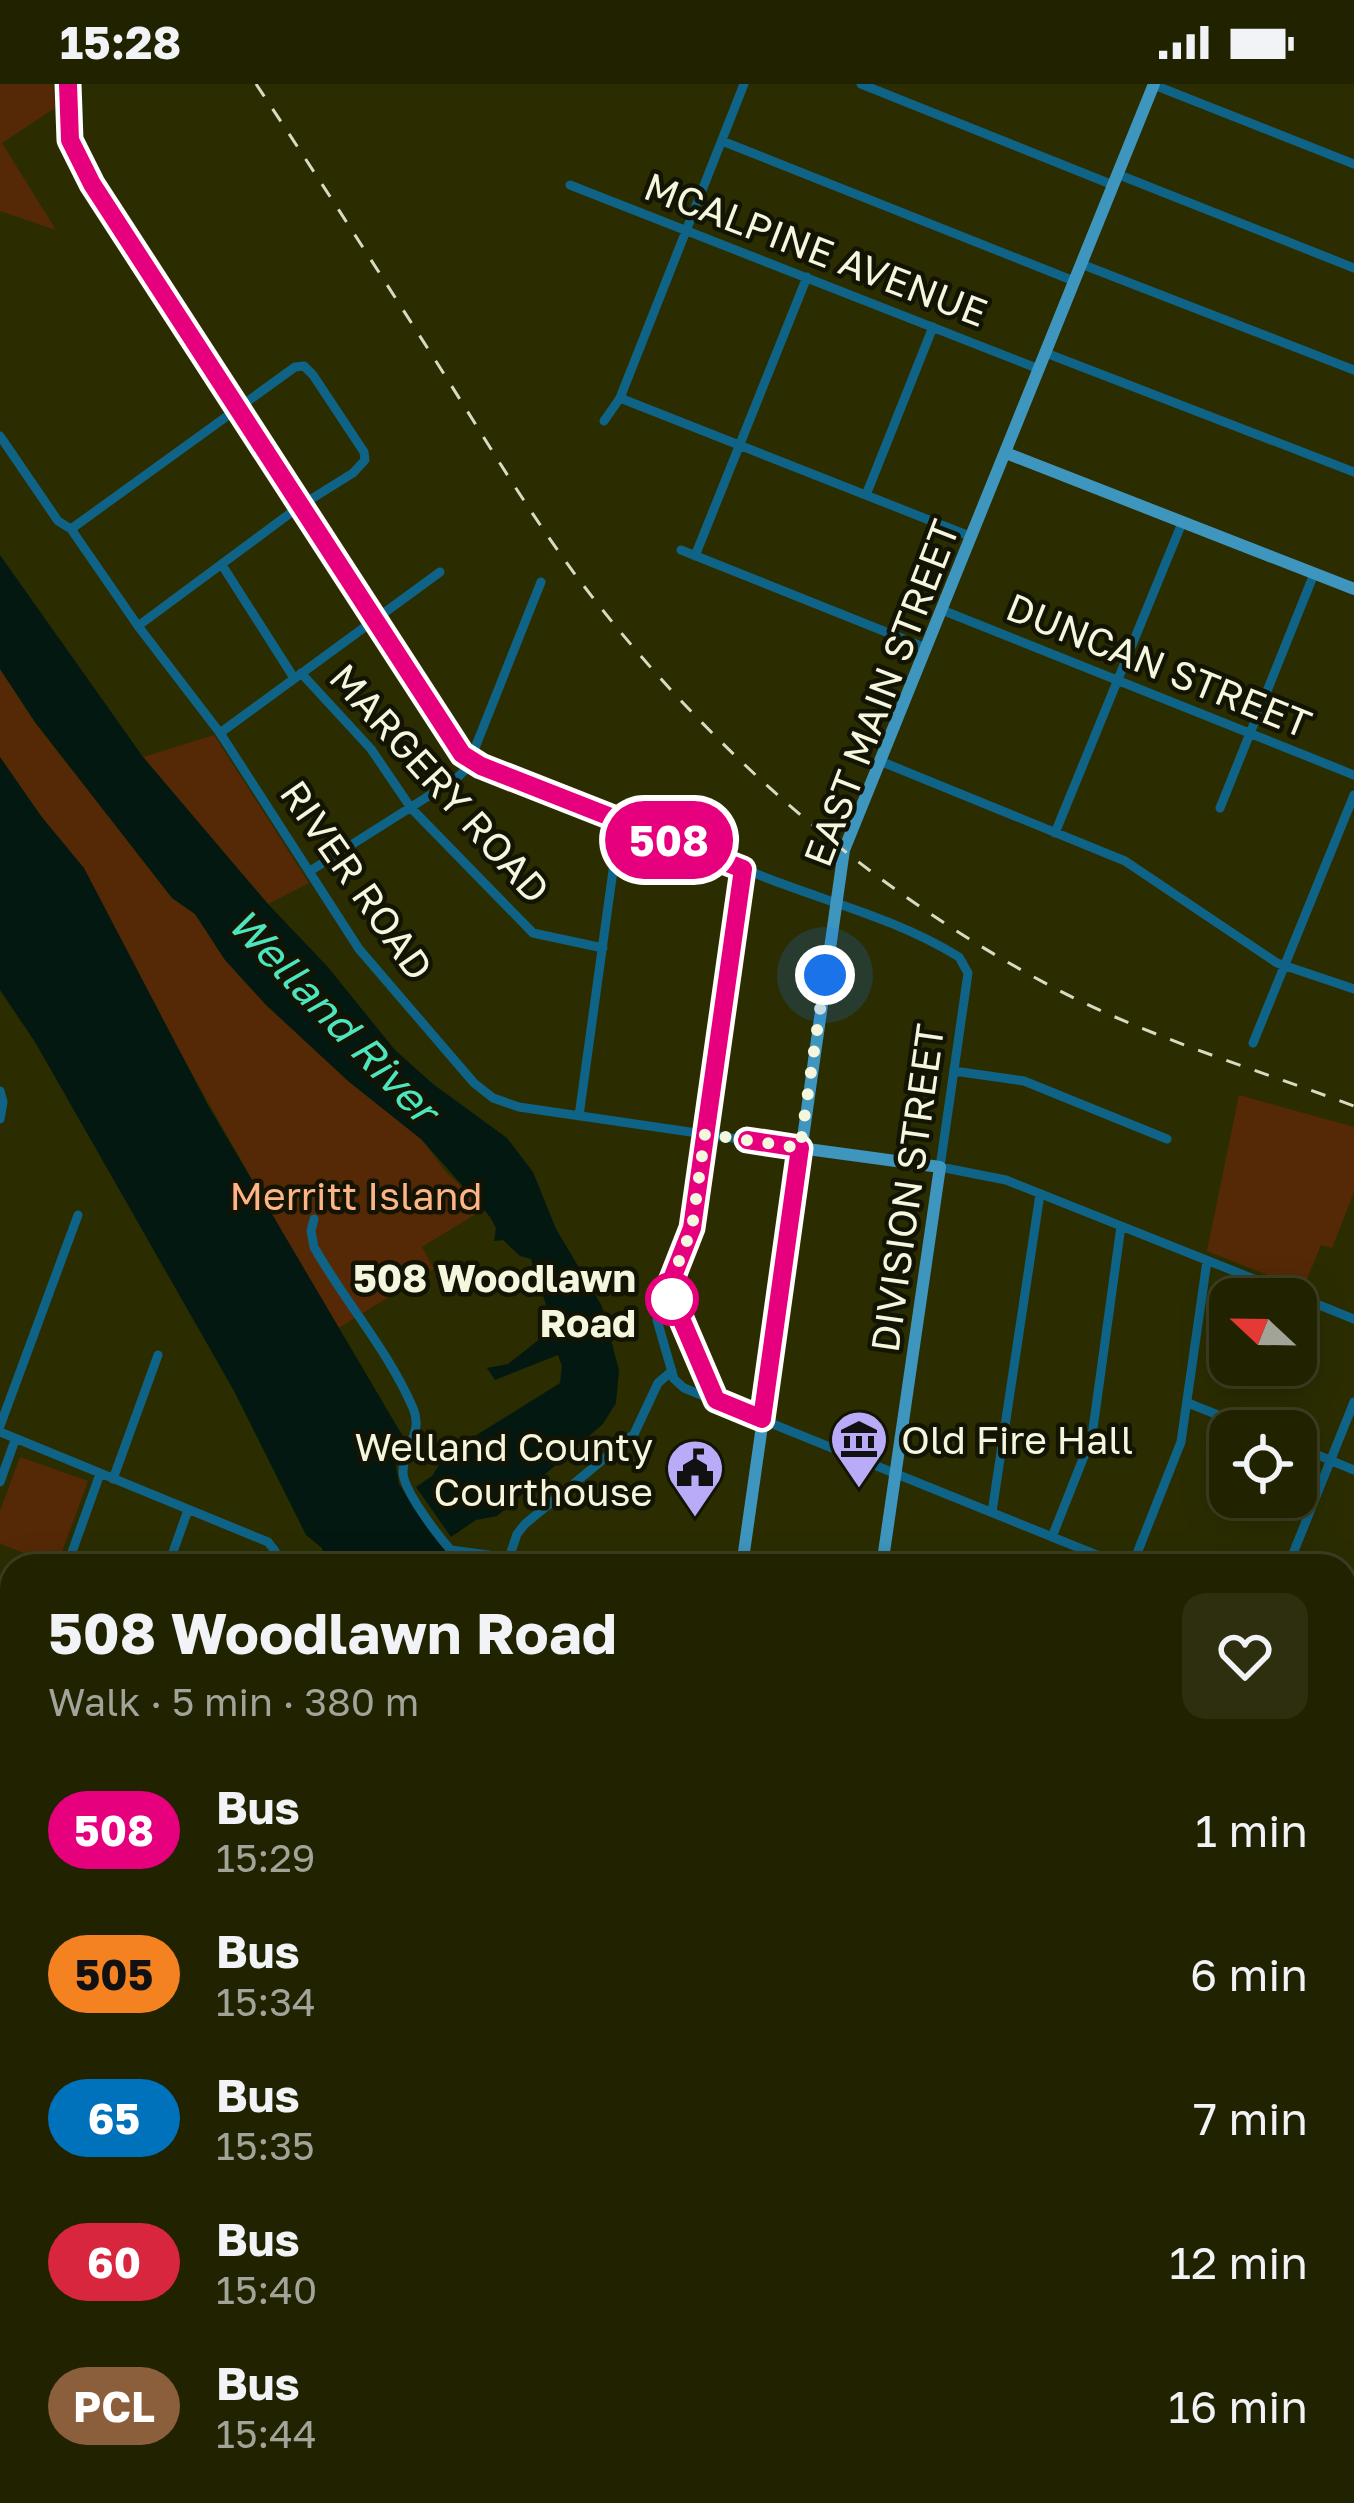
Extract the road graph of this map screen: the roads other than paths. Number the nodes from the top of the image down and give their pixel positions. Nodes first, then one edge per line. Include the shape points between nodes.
1 (68, 84) edge
2 (744, 84) edge
3 (861, 84) edge
4 (1154, 84) edge
5 (722, 141) junction
6 (1354, 164) edge
7 (1115, 180) junction
8 (570, 185) dead end
9 (687, 230) junction
10 (1081, 264) junction
11 (1354, 268) edge
12 (807, 277) junction
13 (1074, 281) junction
14 (933, 327) junction
15 (1046, 353) junction
16 (1040, 369) junction
17 (1354, 370) edge
18 (620, 398) junction
19 (238, 408) junction
20 (604, 421) dead end
21 (0, 436) edge
22 (740, 445) junction
23 (1006, 453) junction
24 (1354, 472) edge
25 (866, 495) junction
26 (300, 506) junction
27 (1182, 523) junction
28 (71, 529) junction
29 (972, 537) junction
30 (681, 550) dead end
31 (695, 556) junction
32 (222, 565) junction
33 (440, 572) dead end
34 (1314, 574) junction
35 (542, 582) dead end
36 (1354, 589) edge
37 (942, 610) junction
38 (375, 621) junction
39 (138, 626) junction
40 (926, 648) junction
41 (298, 676) junction
42 (1118, 680) junction
43 (220, 733) junction
44 (1250, 734) junction
45 (470, 761) junction
46 (880, 761) junction
47 (1354, 775) edge
48 (1354, 795) edge
49 (411, 808) junction
50 (1220, 808) dead end
51 (620, 820) junction
52 (1055, 833) junction
53 (743, 869) junction
54 (310, 871) junction
55 (835, 902) junction
56 (603, 948) junction
57 (1285, 964) junction
58 (1354, 989) edge
59 (1253, 1043) dead end
60 (954, 1071) junction
61 (809, 1082) junction
62 (1, 1094) edge
63 (579, 1116) junction
64 (0, 1119) edge
65 (705, 1134) junction
66 (1167, 1139) dead end
67 (800, 1148) junction
68 (834, 1151) junction
69 (940, 1167) junction
70 (1040, 1194) junction
71 (78, 1215) dead end
72 (314, 1219) dead end
73 (1121, 1226) junction
74 (1208, 1261) junction
75 (1354, 1319) edge
76 (158, 1355) dead end
77 (672, 1371) junction
78 (1188, 1402) junction
79 (1354, 1402) edge
80 (1209, 1411) edge
81 (762, 1419) junction
82 (0, 1429) edge
83 (15, 1440) junction
84 (1317, 1454) edge
85 (1331, 1460) junction
86 (1354, 1470) edge
87 (896, 1473) junction
88 (100, 1474) junction
89 (113, 1479) junction
90 (0, 1482) edge
91 (188, 1510) junction
92 (992, 1512) junction
93 (1052, 1537) junction
94 (72, 1554) edge
95 (172, 1554) edge
96 (273, 1554) edge
97 (470, 1554) edge
98 (510, 1554) edge
99 (744, 1554) edge
100 (884, 1554) edge
101 (1097, 1554) edge
102 (1134, 1554) edge
103 (1293, 1554) edge

1 - 19 street via 76,157
2 - 5 street
3 - 7 street
4 - 6 street
4 - 7 main road, EAST MAIN STREET
5 - 9 street
5 - 13 street
7 - 10 main road, EAST MAIN STREET
7 - 11 street
8 - 9 street, MCALPINE AVENUE
9 - 12 street, MCALPINE AVENUE
9 - 18 street
10 - 13 main road, EAST MAIN STREET
10 - 17 street
12 - 14 street, MCALPINE AVENUE
12 - 22 street
13 - 15 main road, EAST MAIN STREET
14 - 16 street, MCALPINE AVENUE
14 - 25 street
15 - 16 main road, EAST MAIN STREET
15 - 24 street
16 - 23 main road, EAST MAIN STREET
18 - 20 street
18 - 22 street
19 - 26 street
19 - 26 street via 305,366 364,452 353,473
19 - 28 street
21 - 28 street, RIVER ROAD
22 - 25 street
22 - 31 street
23 - 27 main road
23 - 29 main road, EAST MAIN STREET
25 - 29 street
26 - 32 street
26 - 38 street
27 - 34 main road
27 - 42 street
28 - 39 street, RIVER ROAD
29 - 37 main road, EAST MAIN STREET
30 - 31 street
31 - 40 street
32 - 39 street
32 - 41 street, MARGERY ROAD
33 - 38 street
34 - 36 main road
34 - 44 street
35 - 45 street
37 - 40 main road, EAST MAIN STREET
37 - 42 street, DUNCAN STREET
38 - 41 street
38 - 45 street
39 - 43 street, RIVER ROAD
40 - 46 main road, EAST MAIN STREET
41 - 43 street
41 - 49 street, MARGERY ROAD via 371,749
42 - 44 street, DUNCAN STREET
42 - 52 street
43 - 54 street, RIVER ROAD
44 - 47 street, DUNCAN STREET
44 - 50 street
45 - 49 street
45 - 51 street, DIVISION STREET
46 - 52 street
46 - 55 main road, EAST MAIN STREET via 844,850
48 - 57 street
49 - 54 street
49 - 56 street, MARGERY ROAD via 533,933
51 - 53 street, DIVISION STREET
51 - 56 street
52 - 57 street via 1140,869
53 - 55 street, DIVISION STREET
53 - 65 street
54 - 63 street, RIVER ROAD via 368,961 483,1091 504,1103
55 - 60 street, DIVISION STREET via 950,951 967,966
55 - 61 main road, EAST MAIN STREET
56 - 63 street
57 - 58 street
57 - 59 street
60 - 66 street via 1024,1081
60 - 69 street, DIVISION STREET
61 - 67 main road, EAST MAIN STREET
61 - 68 main road via 808,1132
62 - 64 street
63 - 65 street, RIVER ROAD
65 - 67 street, RIVER ROAD
65 - 77 street via 692,1228 658,1315
67 - 68 main road
67 - 81 main road, EAST MAIN STREET
68 - 69 main road
69 - 70 street
69 - 87 main road, DIVISION STREET
70 - 73 street
70 - 92 street
71 - 82 street
72 - 97 street via 314,1247 415,1411 406,1486 444,1542
73 - 74 street
73 - 93 street via 1092,1436
74 - 75 street
74 - 78 street
76 - 89 street
77 - 81 street via 684,1388
77 - 98 street via 634,1434 527,1522
78 - 80 street
78 - 102 street via 1174,1468
79 - 85 street
81 - 87 street
81 - 99 main road, EAST MAIN STREET
82 - 83 street
83 - 88 street
83 - 90 street
84 - 85 street
85 - 86 street
85 - 103 street
87 - 92 street
87 - 100 main road, DIVISION STREET
88 - 89 street
88 - 94 street
89 - 91 street
91 - 95 street
91 - 96 street
92 - 93 street
93 - 101 street

